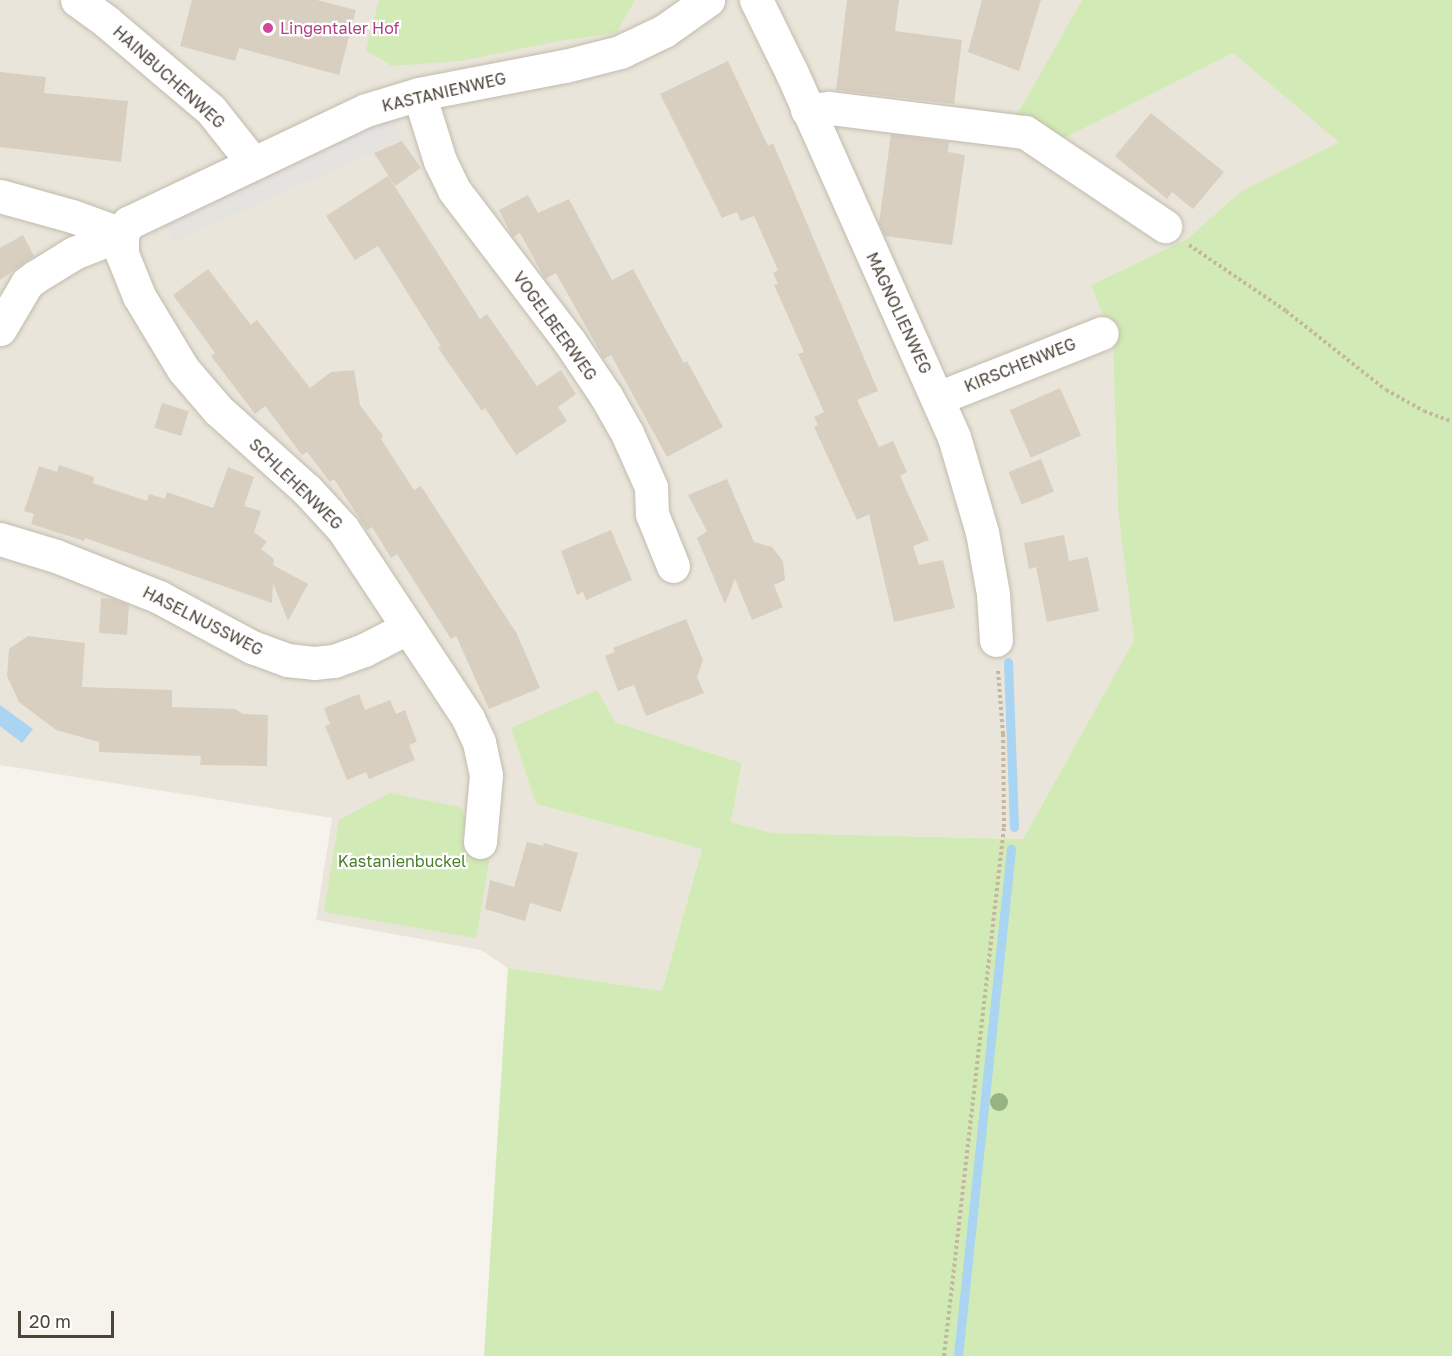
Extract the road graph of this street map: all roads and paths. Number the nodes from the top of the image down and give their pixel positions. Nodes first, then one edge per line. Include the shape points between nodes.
1 (77, 0) edge
2 (708, 0) edge
3 (756, 0) edge
4 (419, 94) junction
5 (807, 110) junction
6 (253, 163) junction
7 (0, 196) edge
8 (1164, 226) joint
9 (122, 234) junction
10 (0, 329) edge
11 (1102, 333) dead end
12 (938, 398) junction
13 (1452, 422) edge
14 (0, 539) edge
15 (673, 566) dead end
16 (407, 628) junction
17 (996, 640) joint
18 (480, 842) dead end
19 (944, 1356) edge

1 - 6 street, HAINBUCHENWEG via 211,110
2 - 4 street, KASTANIENWEG via 664,31 620,52
3 - 5 street, MAGNOLIENWEG
4 - 6 street, KASTANIENWEG via 366,110
4 - 15 street, VOGELBEERWEG via 440,161 454,190 569,341 627,433 651,487 652,514
5 - 8 street via 829,108 1025,132
5 - 12 street, MAGNOLIENWEG
6 - 9 street, KASTANIENWEG via 128,223
7 - 9 street
8 - 13 path via 1286,311 1386,390
9 - 10 street, KASTANIENWEG via 74,253 27,283
9 - 16 street, SCHLEHENWEG via 122,254 140,296 183,369 218,410 328,511 357,546
11 - 12 street, KIRSCHENWEG
12 - 17 street, MAGNOLIENWEG via 963,464 982,532
14 - 16 street, HASELNUSSWEG via 56,556 159,597 252,647 286,660 334,661
16 - 18 street, SCHLEHENWEG via 468,718 479,742 486,784
17 - 19 path via 1004,827

